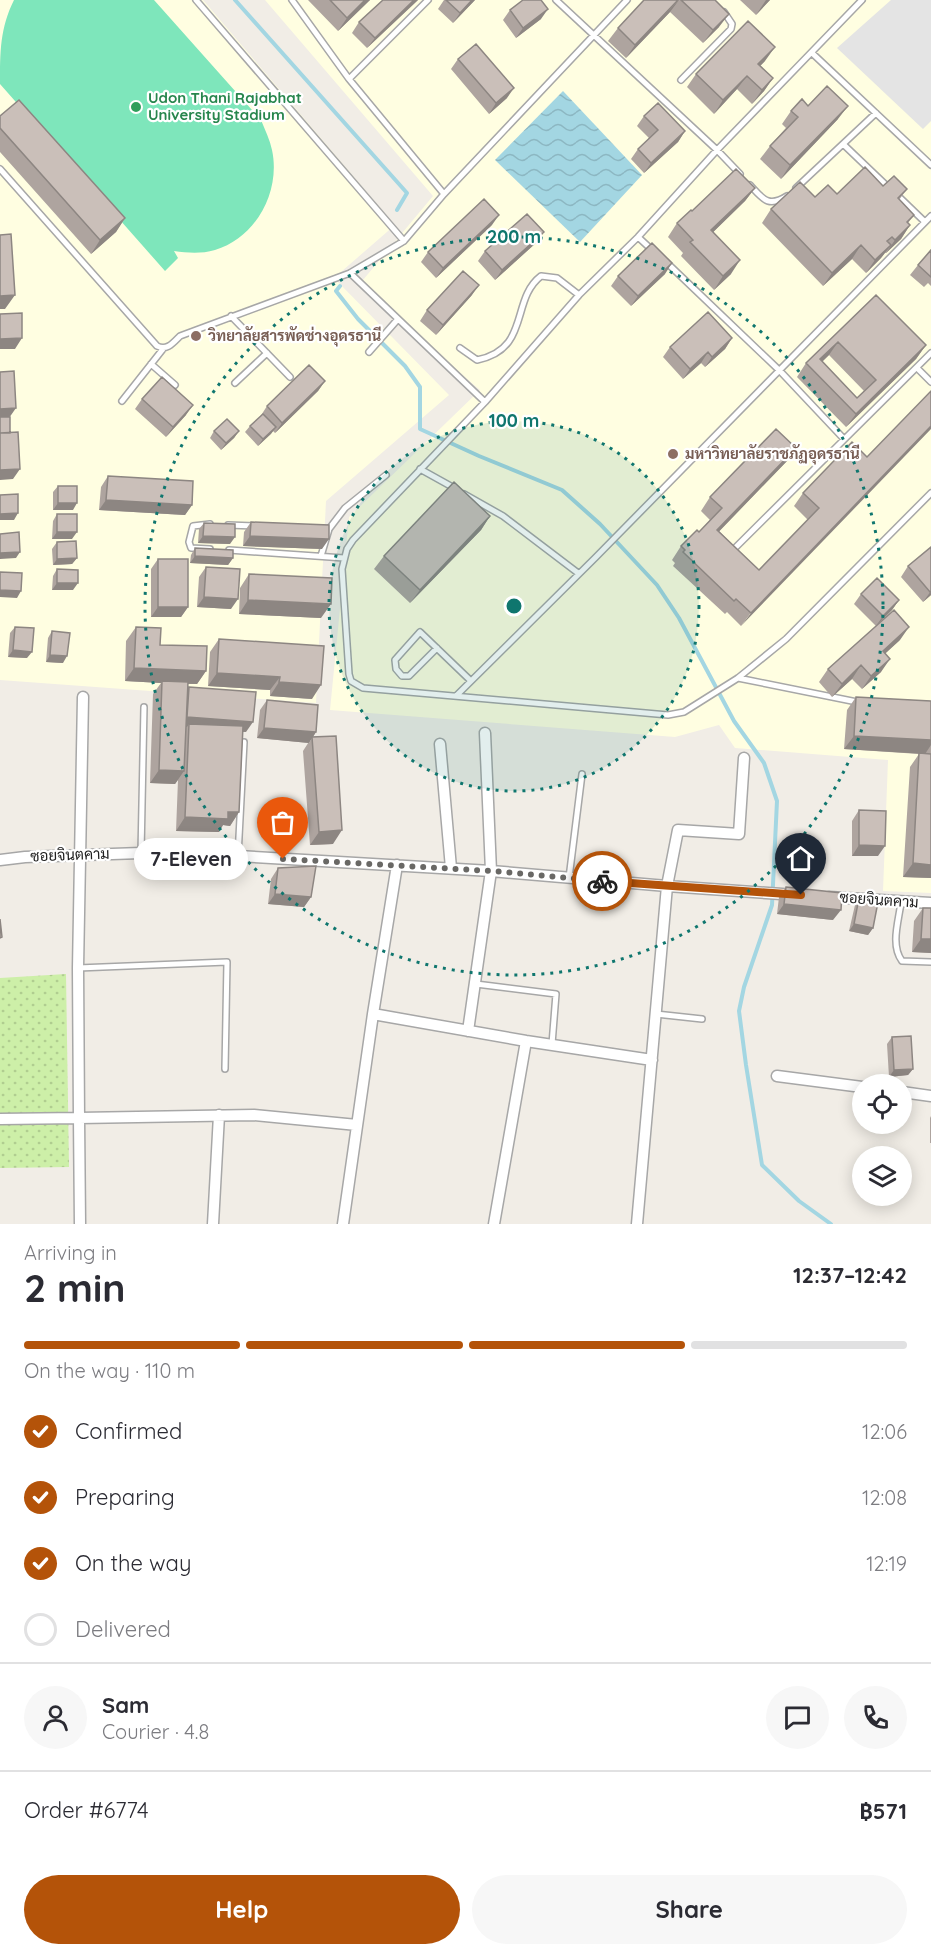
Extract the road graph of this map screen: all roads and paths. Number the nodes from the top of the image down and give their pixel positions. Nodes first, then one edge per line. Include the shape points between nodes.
1 (196, 0) edge
2 (292, 0) edge
3 (428, 0) edge
4 (556, 0) edge
5 (627, 0) edge
6 (862, 0) edge
7 (718, 6) edge
8 (593, 35) junction
9 (812, 53) junction
10 (348, 80) junction
11 (681, 80) dead end
12 (876, 113) junction
13 (843, 144) junction
14 (717, 150) junction
15 (931, 155) edge
16 (929, 162) edge
17 (0, 170) edge
18 (444, 194) junction
19 (931, 216) edge
20 (925, 222) junction
21 (638, 237) junction
22 (404, 241) junction
23 (655, 252) edge
24 (663, 260) edge
25 (350, 273) junction
26 (579, 295) junction
27 (231, 316) junction
28 (398, 319) junction
29 (460, 348) dead end
30 (163, 349) junction
31 (369, 352) dead end
32 (267, 353) junction
33 (931, 353) edge
34 (151, 364) junction
35 (917, 368) junction
36 (780, 371) junction
37 (291, 377) dead end
38 (931, 382) edge
39 (235, 383) dead end
40 (175, 385) edge
41 (122, 401) dead end
42 (485, 402) junction
43 (844, 440) junction
44 (420, 469) junction
45 (386, 475) dead end
46 (931, 493) edge
47 (214, 524) edge
48 (225, 525) edge
49 (260, 526) edge
50 (317, 529) edge
51 (329, 530) junction
52 (736, 547) edge
53 (214, 549) edge
54 (226, 550) edge
55 (321, 556) junction
56 (344, 558) junction
57 (578, 573) junction
58 (437, 648) junction
59 (738, 678) junction
60 (471, 681) junction
61 (456, 696) junction
62 (83, 697) dead end
63 (867, 703) edge
64 (144, 708) dead end
65 (485, 734) dead end
66 (244, 741) edge
67 (441, 744) dead end
68 (744, 758) dead end
69 (582, 774) dead end
70 (141, 853) junction
71 (79, 855) junction
72 (238, 856) junction
73 (0, 860) edge
74 (397, 865) junction
75 (451, 868) junction
76 (492, 871) junction
77 (569, 878) junction
78 (667, 886) junction
79 (901, 902) junction
80 (931, 903) edge
81 (931, 962) edge
82 (78, 968) junction
83 (476, 984) junction
84 (373, 1014) junction
85 (656, 1014) junction
86 (702, 1019) dead end
87 (468, 1030) junction
88 (526, 1041) junction
89 (552, 1044) junction
90 (652, 1060) junction
91 (225, 1069) dead end
92 (777, 1076) dead end
93 (852, 1086) edge
94 (912, 1093) edge
95 (931, 1096) edge
96 (219, 1115) junction
97 (79, 1118) junction
98 (0, 1119) edge
99 (357, 1125) junction
100 (80, 1224) edge
101 (213, 1224) edge
102 (343, 1224) edge
103 (494, 1224) edge
104 (637, 1224) edge

1 - 22 lane
2 - 10 lane
3 - 10 lane
4 - 8 lane
5 - 8 lane
6 - 9 lane
7 - 11 lane via 729,17 731,29
8 - 14 lane
8 - 18 lane
9 - 12 lane
9 - 14 lane
10 - 18 lane
12 - 13 lane
12 - 16 lane
13 - 14 lane via 777,202 761,197
13 - 20 lane
14 - 21 lane
15 - 16 lane
17 - 30 lane
18 - 22 lane
19 - 20 lane
20 - 36 lane
21 - 23 lane
21 - 26 lane
22 - 25 lane
24 - 36 lane
25 - 27 lane
25 - 28 lane
26 - 29 lane via 557,278 542,276 528,291 518,327 509,342 477,360
26 - 42 lane
27 - 30 lane via 180,336
27 - 32 lane
28 - 31 lane
28 - 42 lane
30 - 34 lane
32 - 37 lane
32 - 39 lane
33 - 35 lane
34 - 40 lane
34 - 41 lane
35 - 38 lane
35 - 43 lane
36 - 43 lane
36 - 57 lane
42 - 44 lane
43 - 52 lane
44 - 56 lane via 353,540
44 - 57 lane via 503,516
45 - 51 lane via 345,508
46 - 59 lane via 786,639
47 - 53 lane via 193,526 189,542 191,548
48 - 49 lane
50 - 51 lane
51 - 55 lane
54 - 55 lane
55 - 56 lane
56 - 61 lane via 351,681 363,688
57 - 60 lane
58 - 58 lane via 420,632 394,660 396,669 409,676
58 - 60 lane
59 - 61 lane via 684,712 668,715
59 - 63 lane
60 - 61 lane
62 - 71 street
64 - 70 lane
65 - 76 street
66 - 72 lane
67 - 75 street
68 - 78 street via 739,834 678,830
69 - 77 lane
70 - 71 street, ซอยจินตคาม
70 - 72 street, ซอยจินตคาม
71 - 73 street, ซอยจินตคาม
71 - 82 street
72 - 74 street, ซอยจินตคาม
74 - 75 street, ซอยจินตคาม
74 - 84 street
75 - 76 street, ซอยจินตคาม
76 - 77 street, ซอยจินตคาม
76 - 83 street
77 - 78 street, ซอยจินตคาม
78 - 79 street, ซอยจินตคาม
78 - 85 street
79 - 80 street, ซอยจินตคาม
79 - 81 lane via 897,954 902,961
82 - 91 lane via 227,962
82 - 97 street
83 - 87 street
83 - 89 lane via 556,994
84 - 87 street
84 - 99 street
85 - 86 lane
85 - 90 street
87 - 88 street
88 - 89 street
88 - 103 street
89 - 90 street
90 - 104 street
92 - 93 street
94 - 95 street
96 - 97 street
96 - 99 street
96 - 101 street
97 - 98 street
97 - 100 street
99 - 102 street

